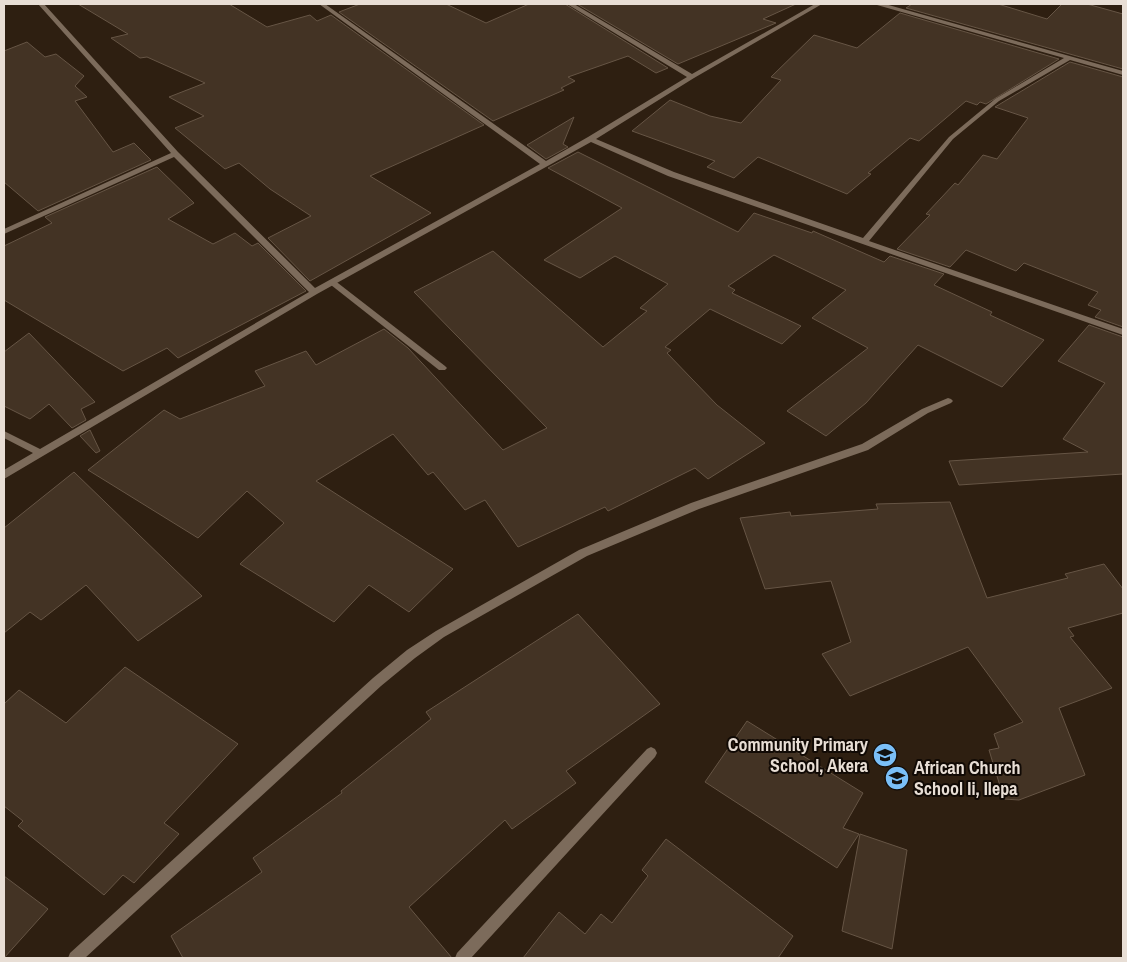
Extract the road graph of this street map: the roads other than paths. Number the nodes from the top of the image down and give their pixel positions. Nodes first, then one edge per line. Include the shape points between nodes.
1 (41, 4) edge
2 (322, 4) edge
3 (570, 4) edge
4 (819, 4) edge
5 (879, 4) edge
6 (1068, 59) junction
7 (1123, 73) edge
8 (692, 77) junction
9 (591, 139) junction
10 (175, 154) junction
11 (546, 164) junction
12 (4, 232) edge
13 (864, 242) junction
14 (334, 283) junction
15 (314, 292) junction
16 (1123, 332) edge
17 (442, 368) dead end
18 (948, 401) dead end
19 (4, 434) edge
20 (40, 453) junction
21 (4, 475) edge
22 (650, 753) dead end
23 (75, 958) edge
24 (462, 958) edge

1 - 10 street
2 - 11 street
3 - 8 street
4 - 8 street
5 - 6 street
6 - 7 street
6 - 13 street via 997,100 951,138
8 - 9 street
9 - 11 street
9 - 13 street via 671,174
10 - 12 street
10 - 15 street
11 - 14 street
13 - 16 street
14 - 15 street
14 - 17 street
15 - 20 street
18 - 23 street via 865,447 695,506 583,553 440,634 377,682
19 - 20 street
20 - 21 street
22 - 24 street

